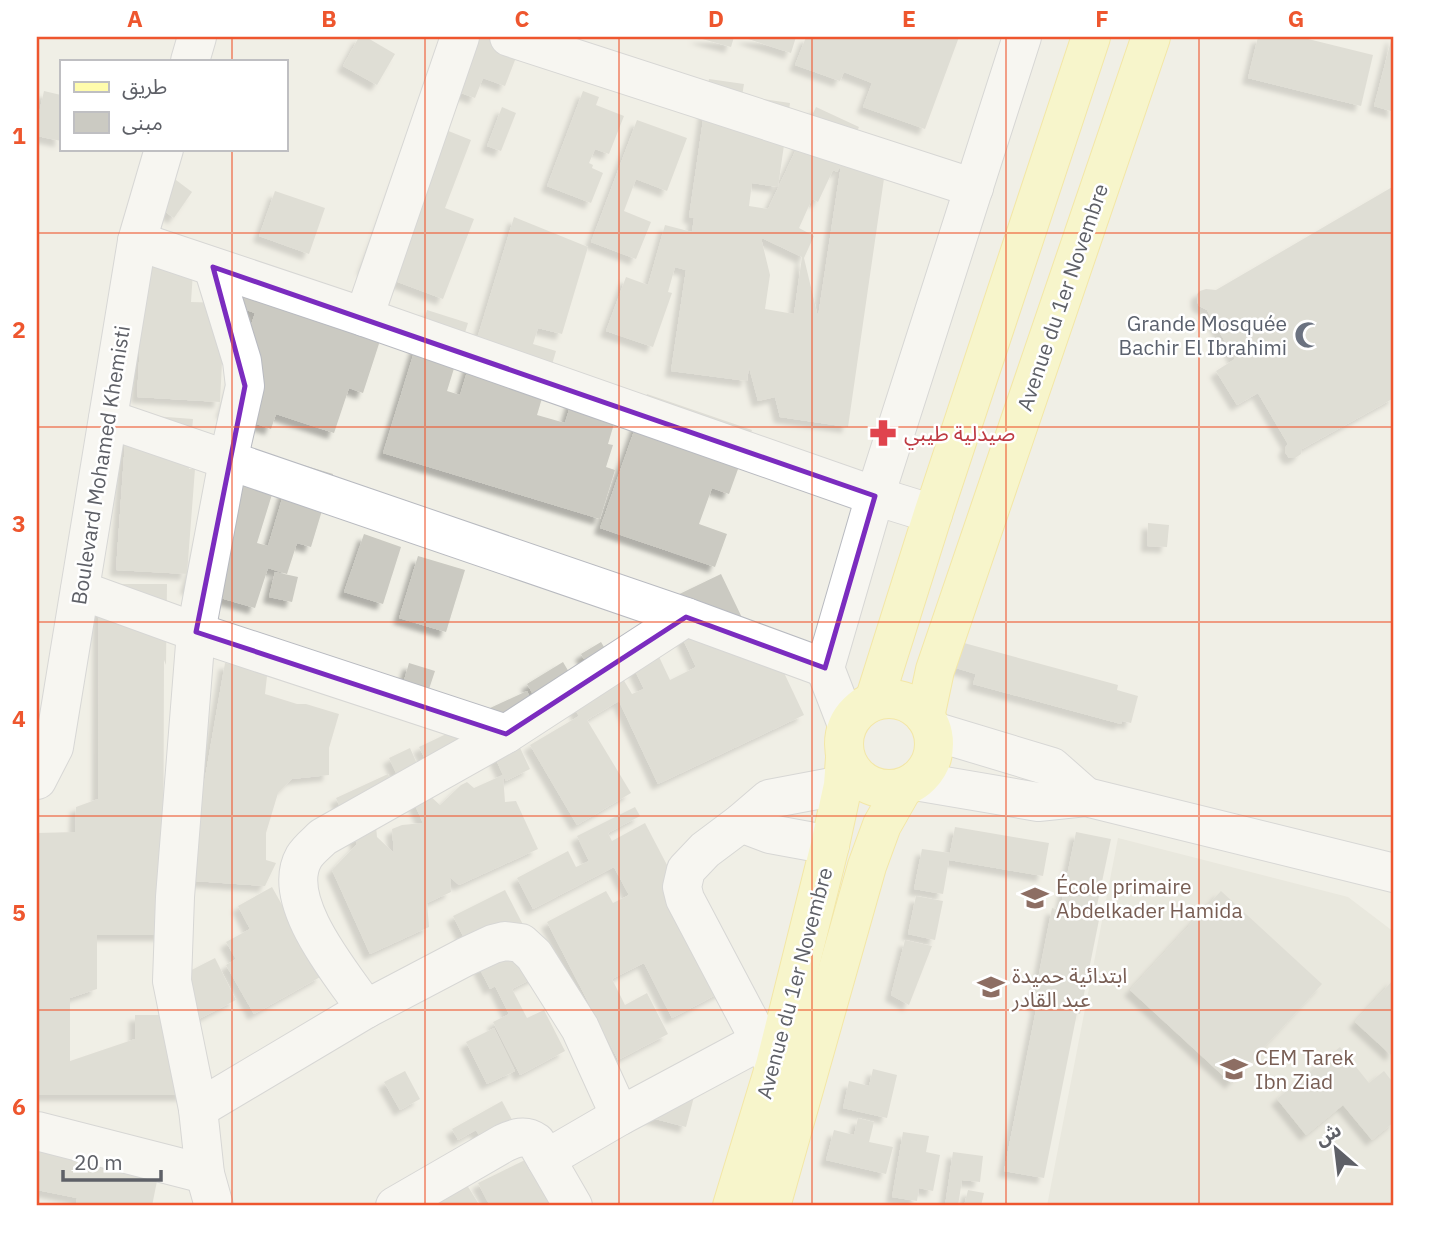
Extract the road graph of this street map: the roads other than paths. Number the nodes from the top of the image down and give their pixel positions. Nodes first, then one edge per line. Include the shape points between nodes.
1 (197, 37) edge
2 (460, 37) edge
3 (509, 37) edge
4 (1022, 37) edge
5 (1091, 37) edge
6 (1151, 37) edge
7 (190, 60) edge
8 (164, 150) edge
9 (974, 188) junction
10 (137, 241) junction
11 (213, 267) junction
12 (364, 317) junction
13 (108, 419) junction
14 (228, 461) junction
15 (875, 496) junction
16 (933, 513) junction
17 (80, 590) junction
18 (685, 617) junction
19 (196, 632) junction
20 (825, 668) junction
21 (929, 724) junction
22 (506, 734) junction
23 (852, 742) junction
24 (37, 780) edge
25 (909, 785) junction
26 (1086, 797) junction
27 (741, 823) junction
28 (830, 845) junction
29 (1394, 873) edge
30 (366, 1009) junction
31 (767, 1053) junction
32 (198, 1109) junction
33 (620, 1116) junction
34 (37, 1131) edge
35 (546, 1159) junction
36 (209, 1190) edge
37 (395, 1206) edge
38 (573, 1206) edge
39 (732, 1206) edge
40 (771, 1206) edge

1 - 7 street
2 - 12 street
3 - 9 street
4 - 9 street
5 - 16 main road, Avenue du 1er Novembre
6 - 21 main road, Avenue du 1er Novembre via 939,657
8 - 10 street, Boulevard Mohamed Khemisti
9 - 15 street
10 - 11 street
10 - 13 street, Boulevard Mohamed Khemisti
11 - 12 street
11 - 14 street via 242,361 245,386
12 - 15 street
13 - 14 street
13 - 17 street, Boulevard Mohamed Khemisti
14 - 18 street
14 - 19 street
15 - 16 street
15 - 20 street
16 - 23 main road, Avenue du 1er Novembre
17 - 19 street
17 - 24 street, Boulevard Mohamed Khemisti via 54,747
18 - 20 street
18 - 22 street
19 - 22 street
19 - 32 street via 172,981
20 - 23 street
21 - 23 main road via 914,706 887,698
21 - 25 main road via 934,746 931,759 925,772
21 - 26 street via 1052,767
22 - 30 street via 323,837 304,858 297,881 303,910
23 - 25 main road via 852,771 868,785 888,790
23 - 27 street
23 - 28 main road, Avenue du 1er Novembre
25 - 26 street via 1038,802
25 - 40 main road, Avenue du 1er Novembre via 882,825 867,866
26 - 29 street
27 - 28 street via 770,834
27 - 31 street via 686,870 682,887
28 - 31 main road, Avenue du 1er Novembre
30 - 32 street
30 - 33 street via 493,944 521,943 534,955 580,1028
31 - 33 street
31 - 39 main road, Avenue du 1er Novembre
32 - 36 street
33 - 35 street
34 - 36 street
35 - 37 street via 531,1138 515,1138
35 - 38 street

